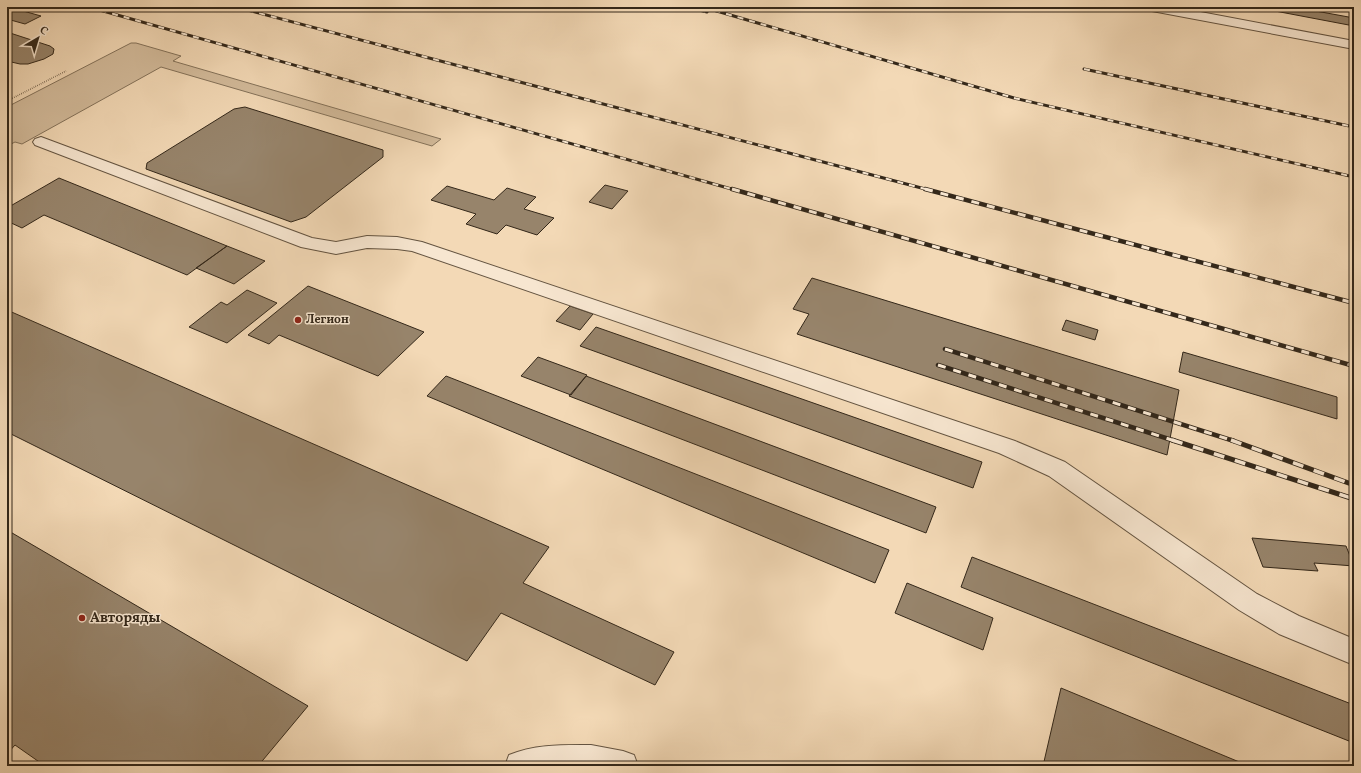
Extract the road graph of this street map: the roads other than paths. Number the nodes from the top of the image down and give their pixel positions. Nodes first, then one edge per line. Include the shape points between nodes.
1 (1152, 7) edge
2 (1354, 45) edge
3 (41, 142) dead end
4 (1354, 652) edge
5 (520, 766) edge
6 (623, 766) edge

1 - 2 street
3 - 4 street via 308,243 336,248 367,242 415,246 1007,447 1057,469 1248,602 1289,625
5 - 6 street via 547,761 591,760

